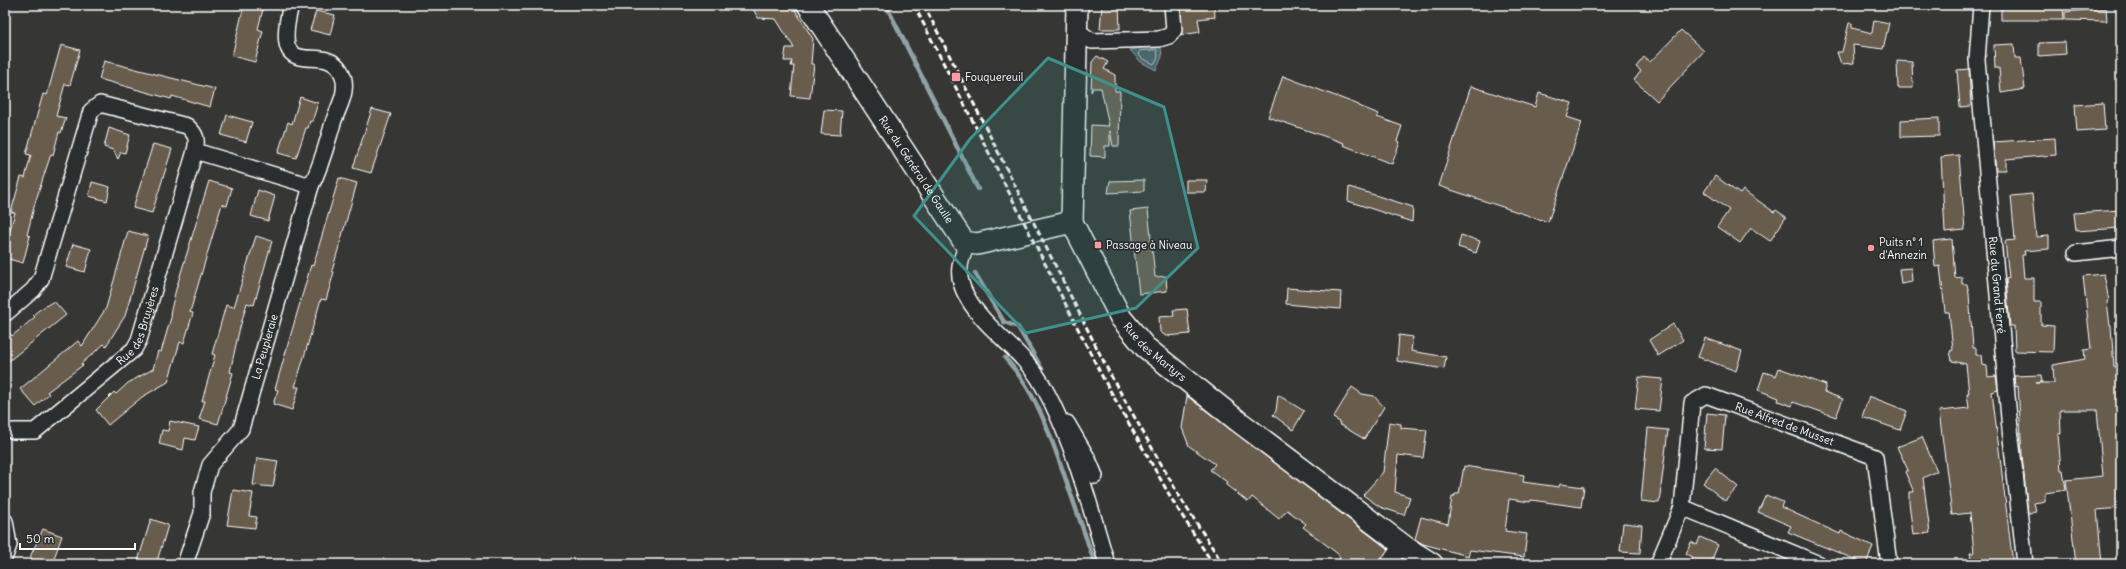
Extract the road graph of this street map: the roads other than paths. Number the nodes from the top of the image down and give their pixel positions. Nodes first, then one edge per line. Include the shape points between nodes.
1 (291, 5) edge
2 (808, 5) edge
3 (1077, 5) edge
4 (1172, 5) edge
5 (1982, 5) edge
6 (1075, 30) junction
7 (195, 151) junction
8 (311, 186) junction
9 (1072, 222) junction
10 (968, 243) junction
11 (2121, 248) edge
12 (2076, 252) dead end
13 (5, 314) edge
14 (1051, 401) junction
15 (8, 431) edge
16 (1095, 476) dead end
17 (1682, 507) junction
18 (5, 521) edge
19 (1402, 545) junction
20 (5, 556) edge
21 (185, 564) edge
22 (1107, 564) edge
23 (1388, 564) edge
24 (1432, 564) edge
25 (1658, 564) edge
26 (1819, 564) edge
27 (1889, 564) edge
28 (2025, 564) edge

1 - 8 street, La Peupleraie via 286,25 288,47 296,56 304,59 324,59 333,62 344,80 344,92 322,164
2 - 10 street, Rue du Général de Gaulle via 961,239
3 - 6 street, Rue des Martyrs
4 - 6 street via 1174,30 1169,36 1159,39 1092,41
5 - 28 street, Rue du Grand Ferré via 1977,60 2010,429
6 - 9 street, Rue des Martyrs
7 - 8 street
7 - 13 street, Rue des Bruyères via 197,142 194,132 186,126 100,104 91,111 41,279 33,290
7 - 15 street, Rue des Bruyères via 139,340 134,349 35,431
8 - 21 street, La Peupleraie via 241,429 210,465 202,492 202,513
9 - 10 street via 977,244
9 - 19 street, Rue des Martyrs via 1121,318 1138,341 1238,422
10 - 14 street via 962,254 958,272 967,298 979,314 1029,365
11 - 12 street
14 - 16 street via 1079,442
14 - 22 street
17 - 25 street, Rue Alfred de Musset
17 - 26 street
17 - 27 street, Rue Alfred de Musset via 1692,403 1706,395 1876,458
18 - 20 street via 9,544
19 - 23 street
19 - 24 street, Rue des Martyrs

